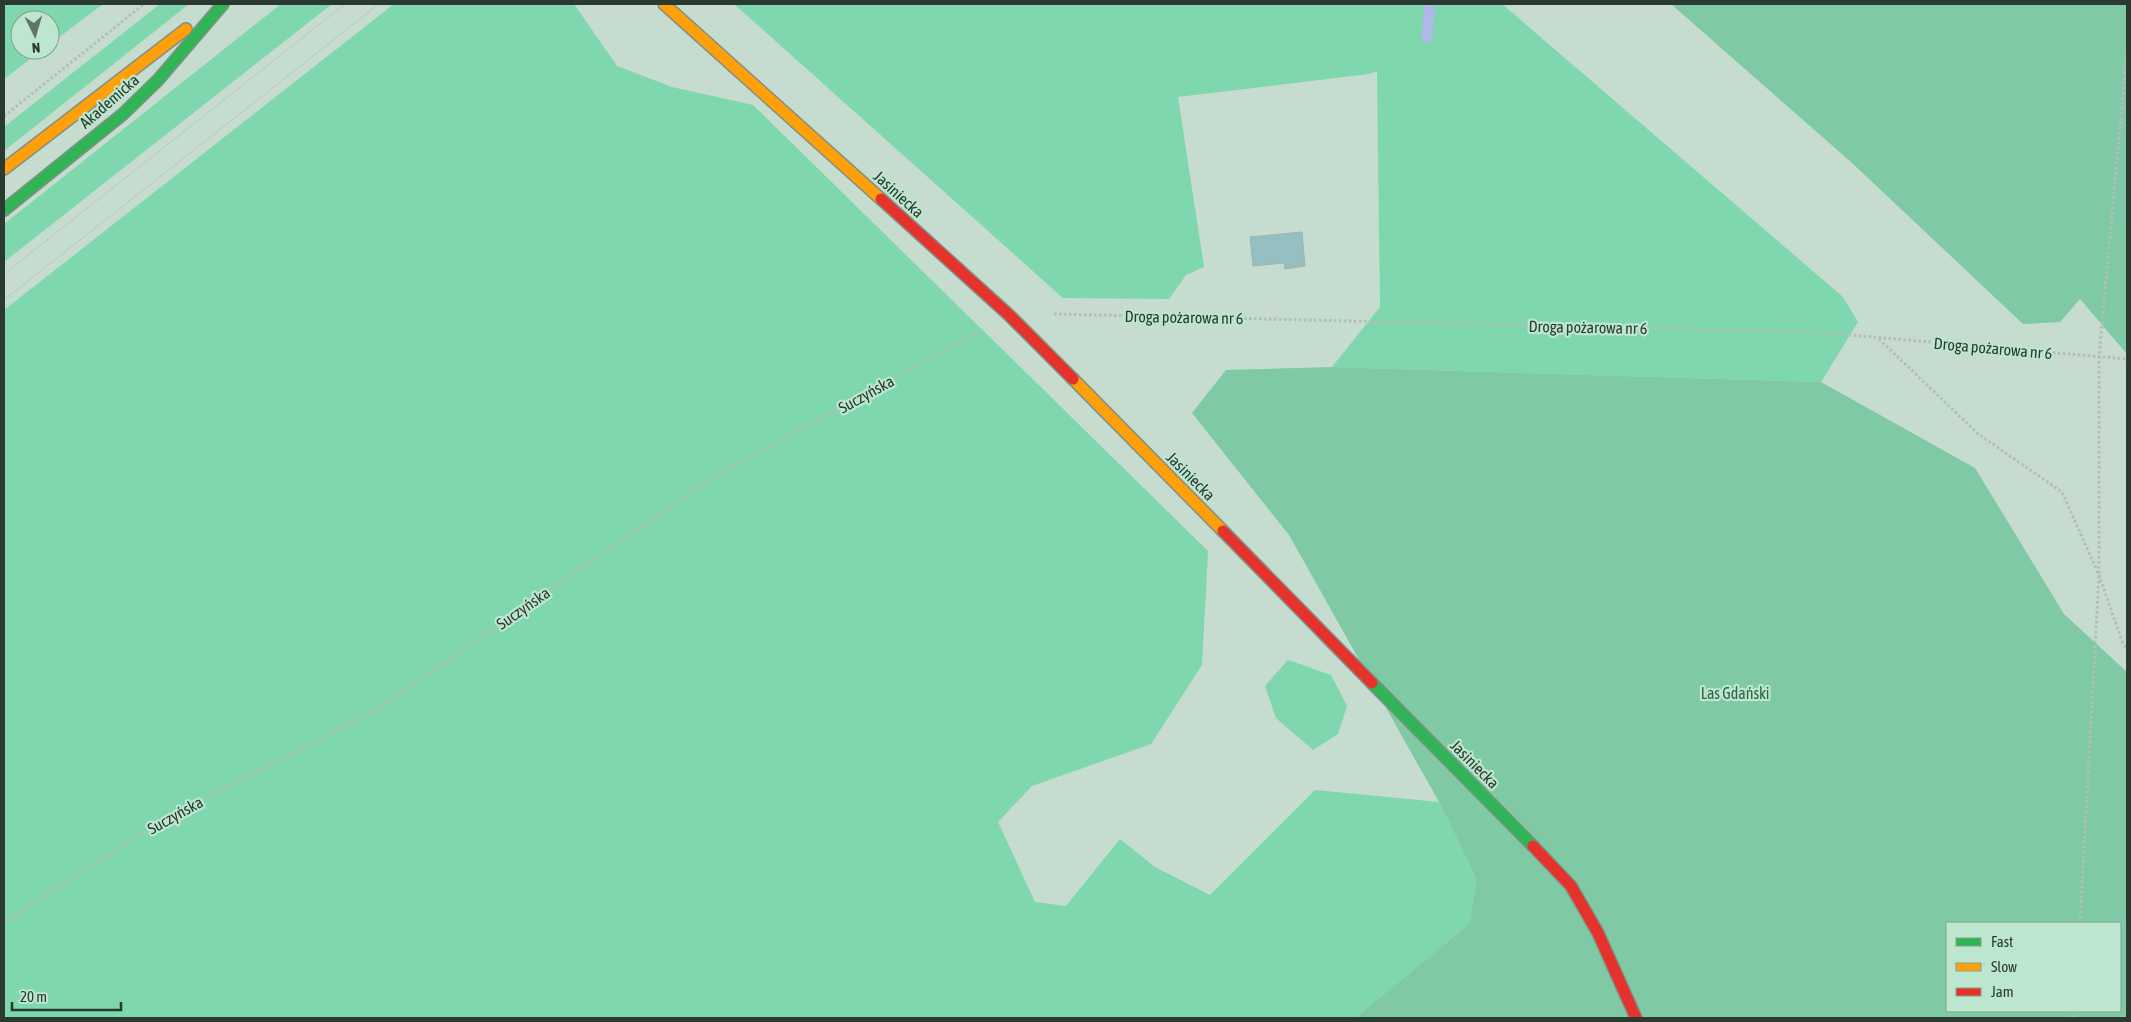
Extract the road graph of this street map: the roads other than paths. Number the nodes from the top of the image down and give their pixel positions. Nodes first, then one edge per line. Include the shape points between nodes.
1 (221, 4) edge
2 (664, 4) edge
3 (4, 169) edge
4 (4, 210) edge
5 (1636, 1018) edge

1 - 3 street, Akademicka
1 - 4 street, Akademicka via 158,80 123,114
2 - 5 street, Jasiniecka via 1009,315 1572,886 1598,933

